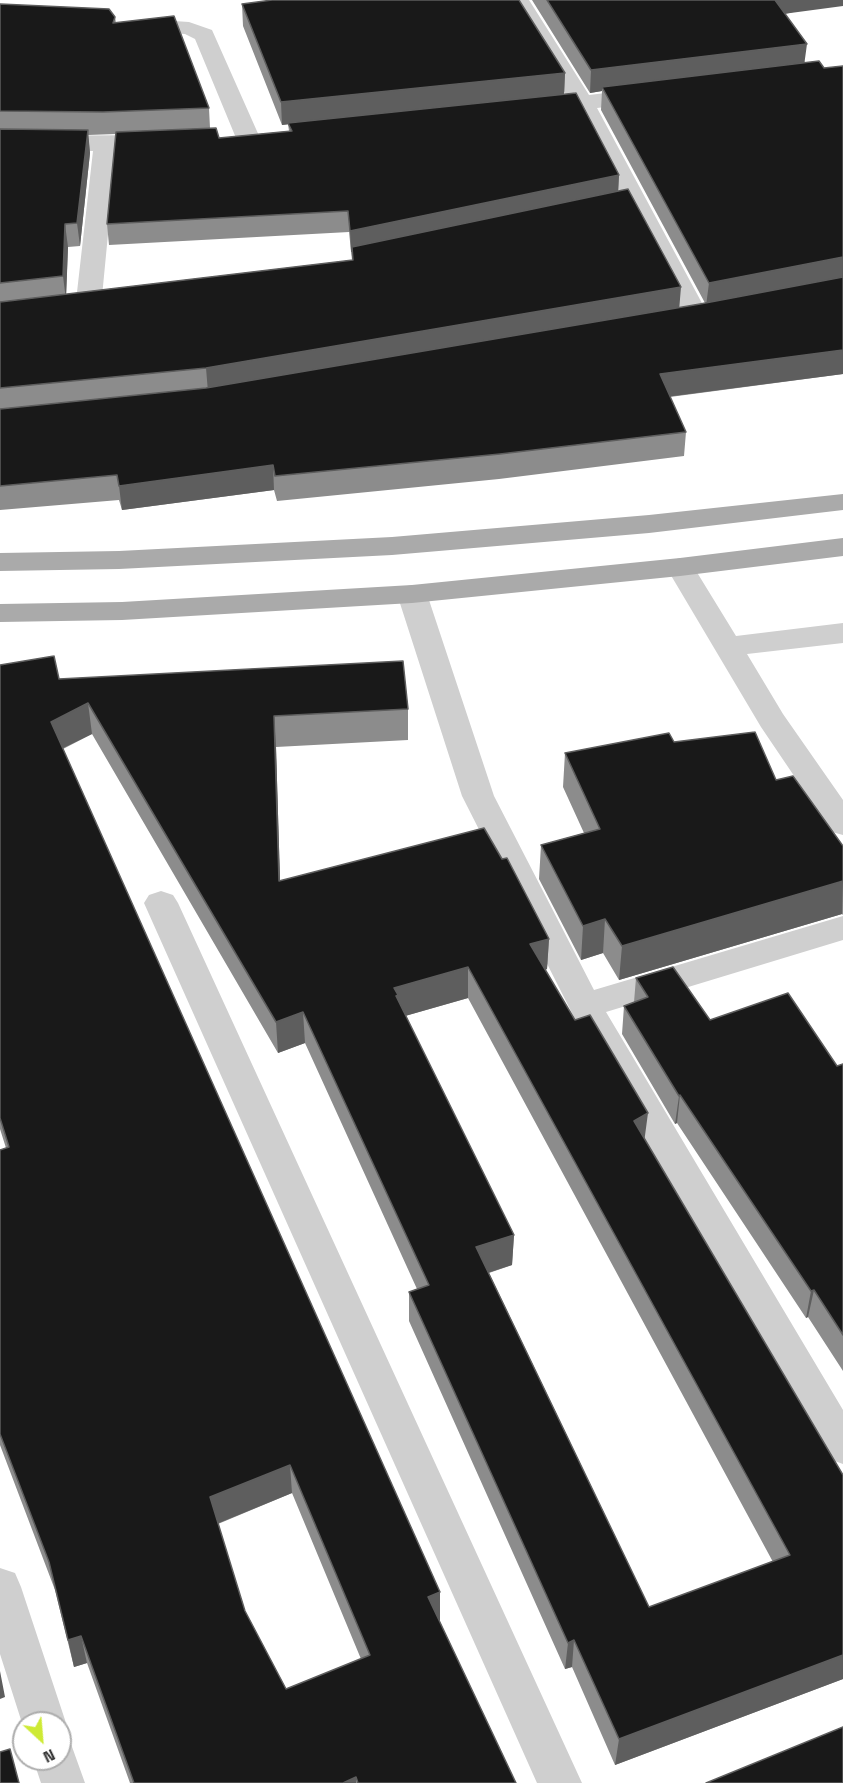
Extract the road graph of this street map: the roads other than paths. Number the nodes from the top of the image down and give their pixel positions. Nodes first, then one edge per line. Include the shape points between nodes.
1 (518, 0) edge
2 (124, 32) edge
3 (666, 93) edge
4 (583, 103) junction
5 (514, 110) edge
6 (271, 136) edge
7 (248, 138) junction
8 (224, 139) edge
9 (176, 141) edge
10 (0, 143) edge
11 (105, 144) junction
12 (0, 317) edge
13 (696, 318) edge
14 (843, 501) edge
15 (843, 547) edge
16 (0, 562) edge
17 (680, 567) junction
18 (412, 594) junction
19 (0, 614) edge
20 (843, 633) edge
21 (728, 647) junction
22 (843, 824) edge
23 (161, 903) dead end
24 (843, 928) edge
25 (585, 1006) junction
26 (843, 1446) edge
27 (0, 1587) edge
28 (40, 1711) edge
29 (560, 1783) edge

1 - 4 street
2 - 7 street via 159,26 189,28 204,35
3 - 4 street
4 - 5 street
4 - 13 street via 624,203
6 - 7 street
7 - 8 street
9 - 11 street
10 - 11 street
11 - 12 street via 100,306
14 - 16 main road via 649,524 392,546
15 - 17 main road
17 - 18 main road
17 - 21 street
18 - 19 main road
18 - 25 street via 478,796
20 - 21 street
21 - 22 street
23 - 29 street
24 - 25 street
25 - 26 street
27 - 28 street

